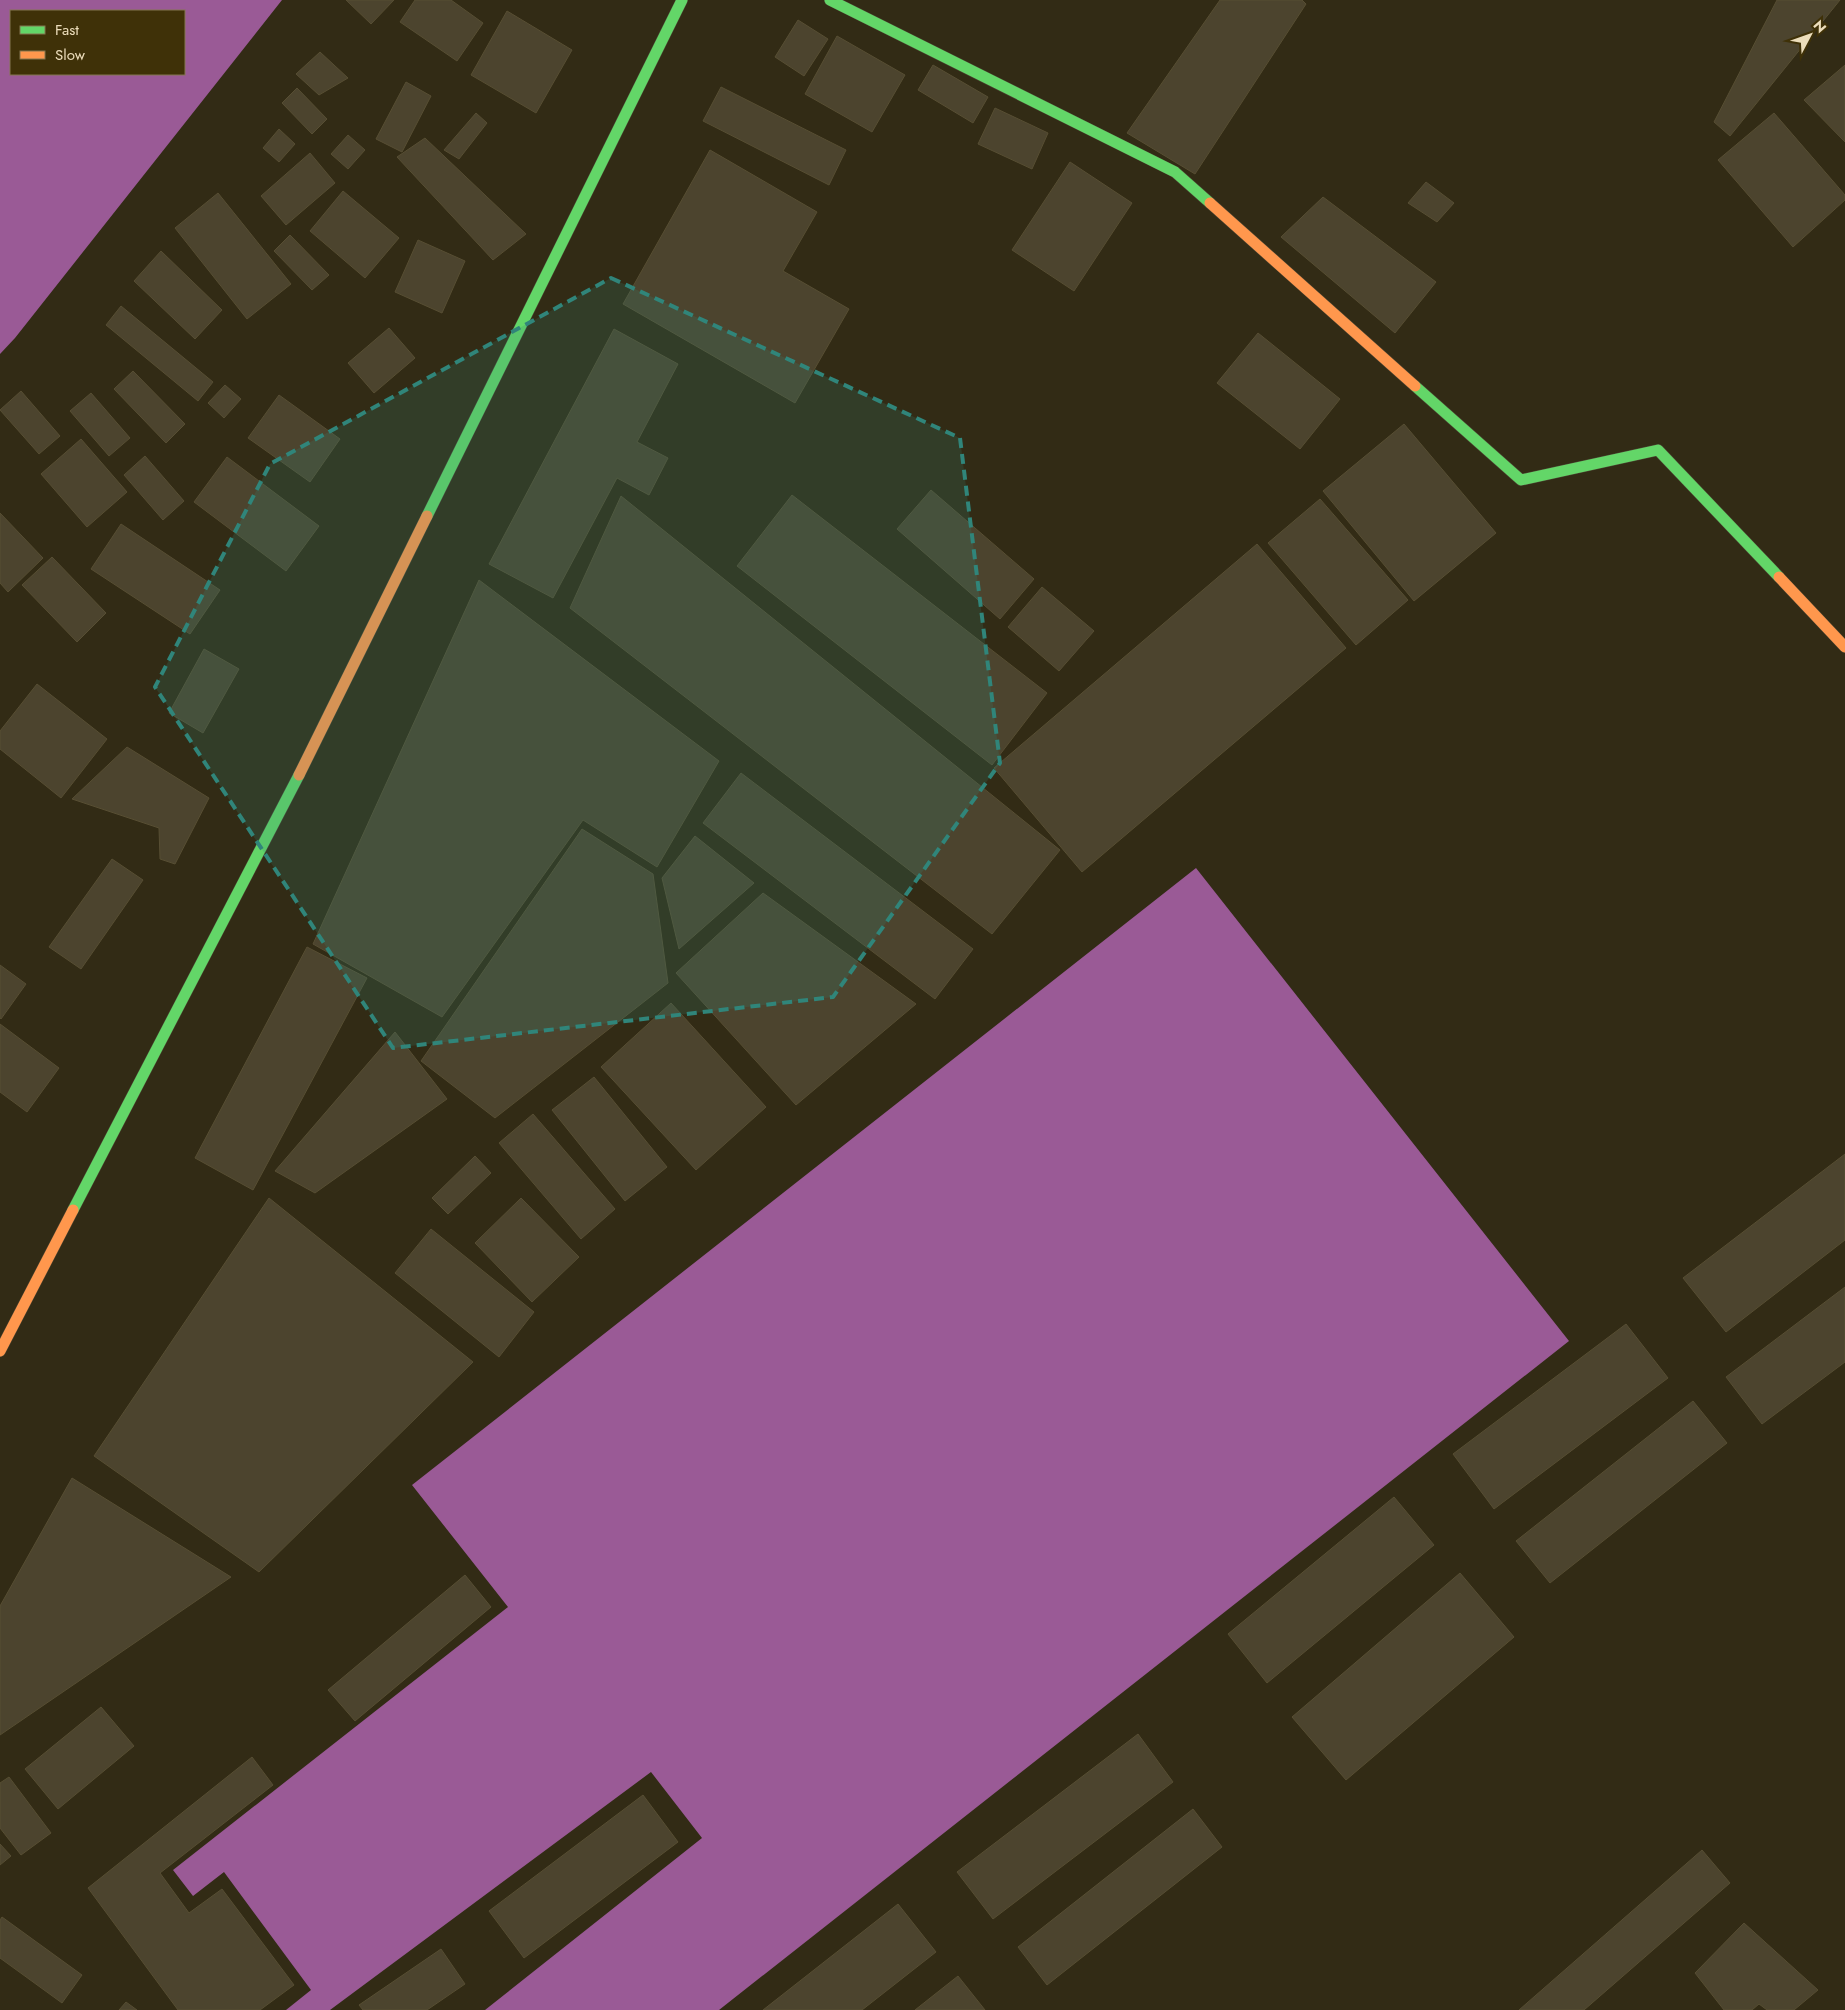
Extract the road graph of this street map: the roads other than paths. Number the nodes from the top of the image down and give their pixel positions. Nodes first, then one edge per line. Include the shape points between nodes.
1 (682, 0) edge
2 (830, 0) edge
3 (1845, 647) edge
4 (0, 1351) edge

1 - 4 main road via 268,838
2 - 3 main road via 1175,172 1521,480 1658,450

